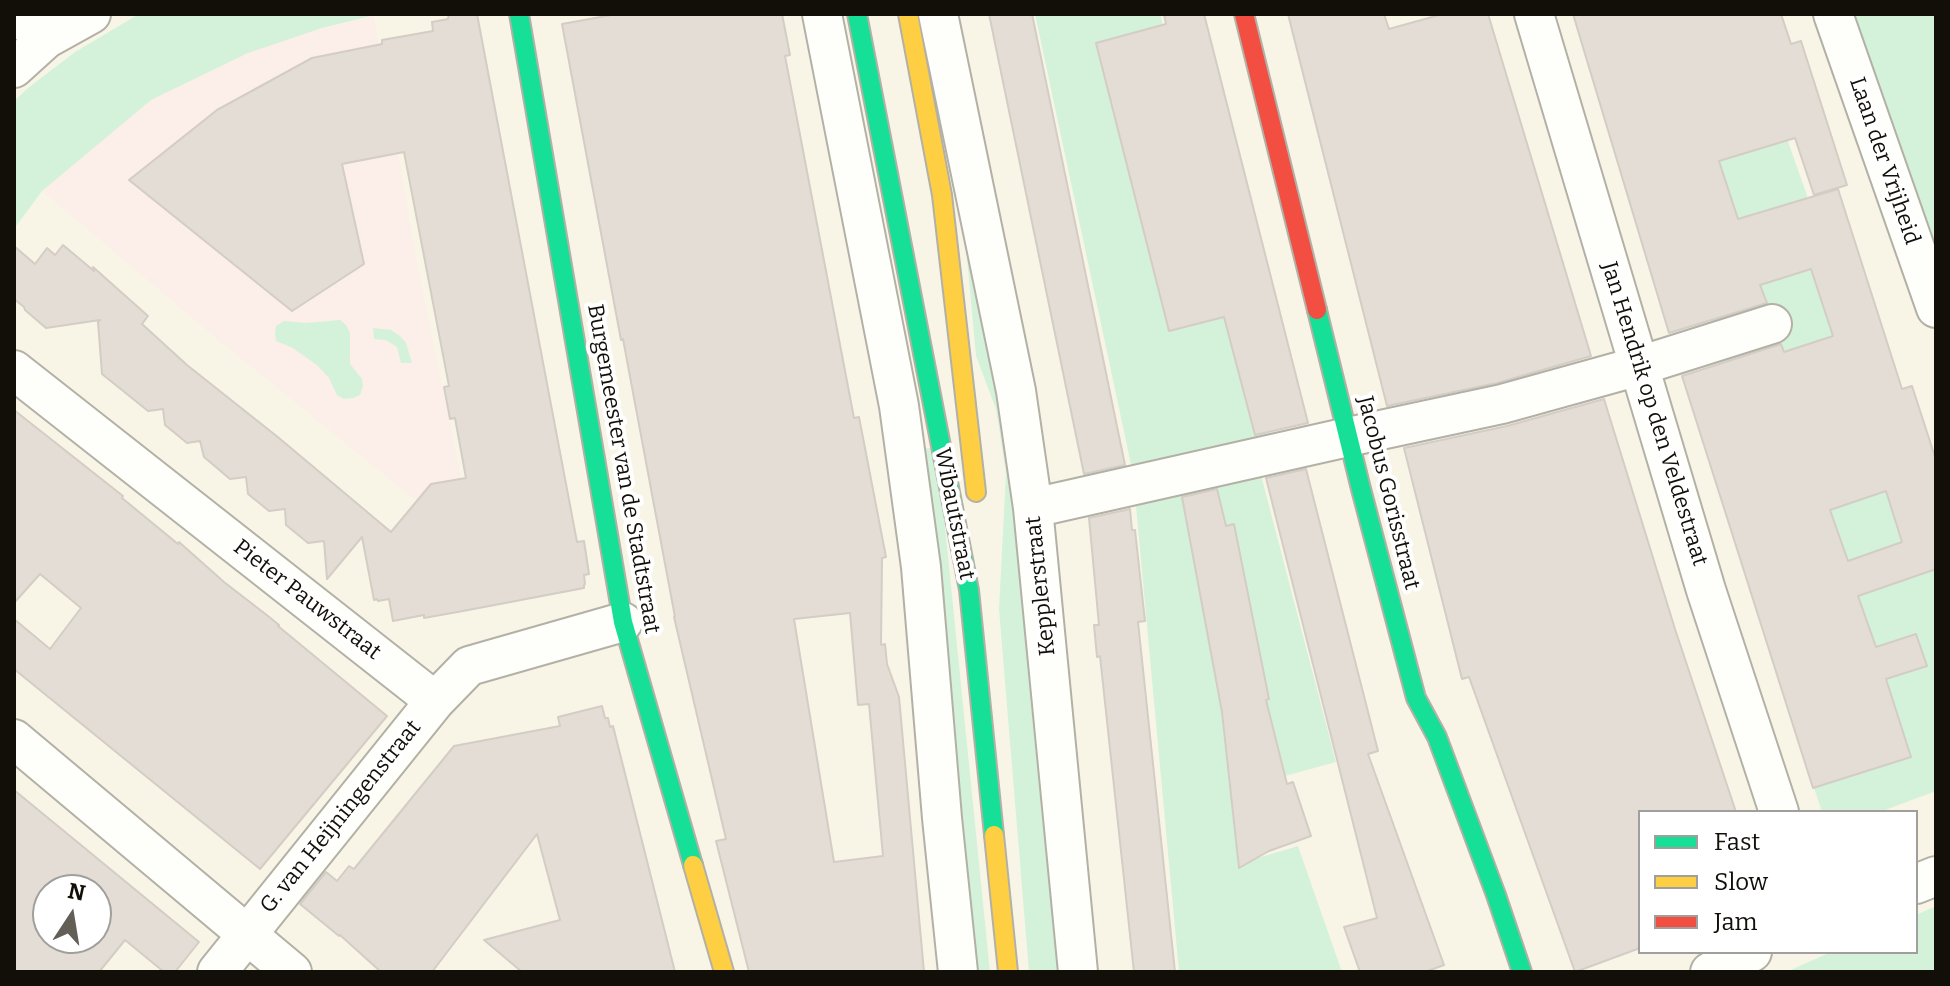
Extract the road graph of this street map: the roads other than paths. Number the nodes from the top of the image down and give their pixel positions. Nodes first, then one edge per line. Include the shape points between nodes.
1 (16, 14) edge
2 (91, 14) edge
3 (519, 14) edge
4 (822, 14) edge
5 (857, 14) edge
6 (908, 14) edge
7 (938, 14) edge
8 (1244, 14) edge
9 (1534, 14) edge
10 (1833, 14) edge
11 (46, 39) junction
12 (14, 68) edge
13 (959, 199) junction
14 (1936, 308) edge
15 (1772, 324) dead end
16 (1639, 366) junction
17 (14, 370) edge
18 (1348, 437) junction
19 (1033, 508) junction
20 (969, 590) junction
21 (623, 622) junction
22 (435, 701) junction
23 (14, 739) edge
24 (1778, 810) edge
25 (247, 934) junction
26 (1748, 954) edge
27 (217, 972) edge
28 (292, 972) edge
29 (724, 972) edge
30 (958, 972) edge
31 (1008, 972) edge
32 (1078, 972) edge
33 (1522, 972) edge
34 (1710, 972) edge

1 - 11 street
2 - 11 street
3 - 21 street, Burgemeester van de Stadtstraat
4 - 30 street, Wibautstraat via 899,406 921,567
5 - 20 street, Wibautstraat
6 - 13 street, Wibautstraat
7 - 13 street, Kepplerstraat
8 - 18 street, Jacobus Gorisstraat
9 - 16 street, Jan Hendrik op den Veldestraat
10 - 14 street, Laan der Vrijheid
11 - 12 street
13 - 19 street, Kepplerstraat via 1016,391
13 - 20 street, Wibautstraat via 977,494
15 - 16 street
16 - 18 street via 1502,404
16 - 24 street, Jan Hendrik op den Veldestraat
17 - 22 street, Pieter Pauwstraat
18 - 19 street
18 - 33 street, Jacobus Gorisstraat via 1416,698 1437,737
19 - 32 street, Kepplerstraat
20 - 31 street
21 - 22 street via 469,666
21 - 29 street, Burgemeester van de Stadtstraat
22 - 25 street, G. van Heijningenstraat
23 - 25 street
25 - 27 street, G. van Heijningenstraat
25 - 28 street
26 - 34 street

